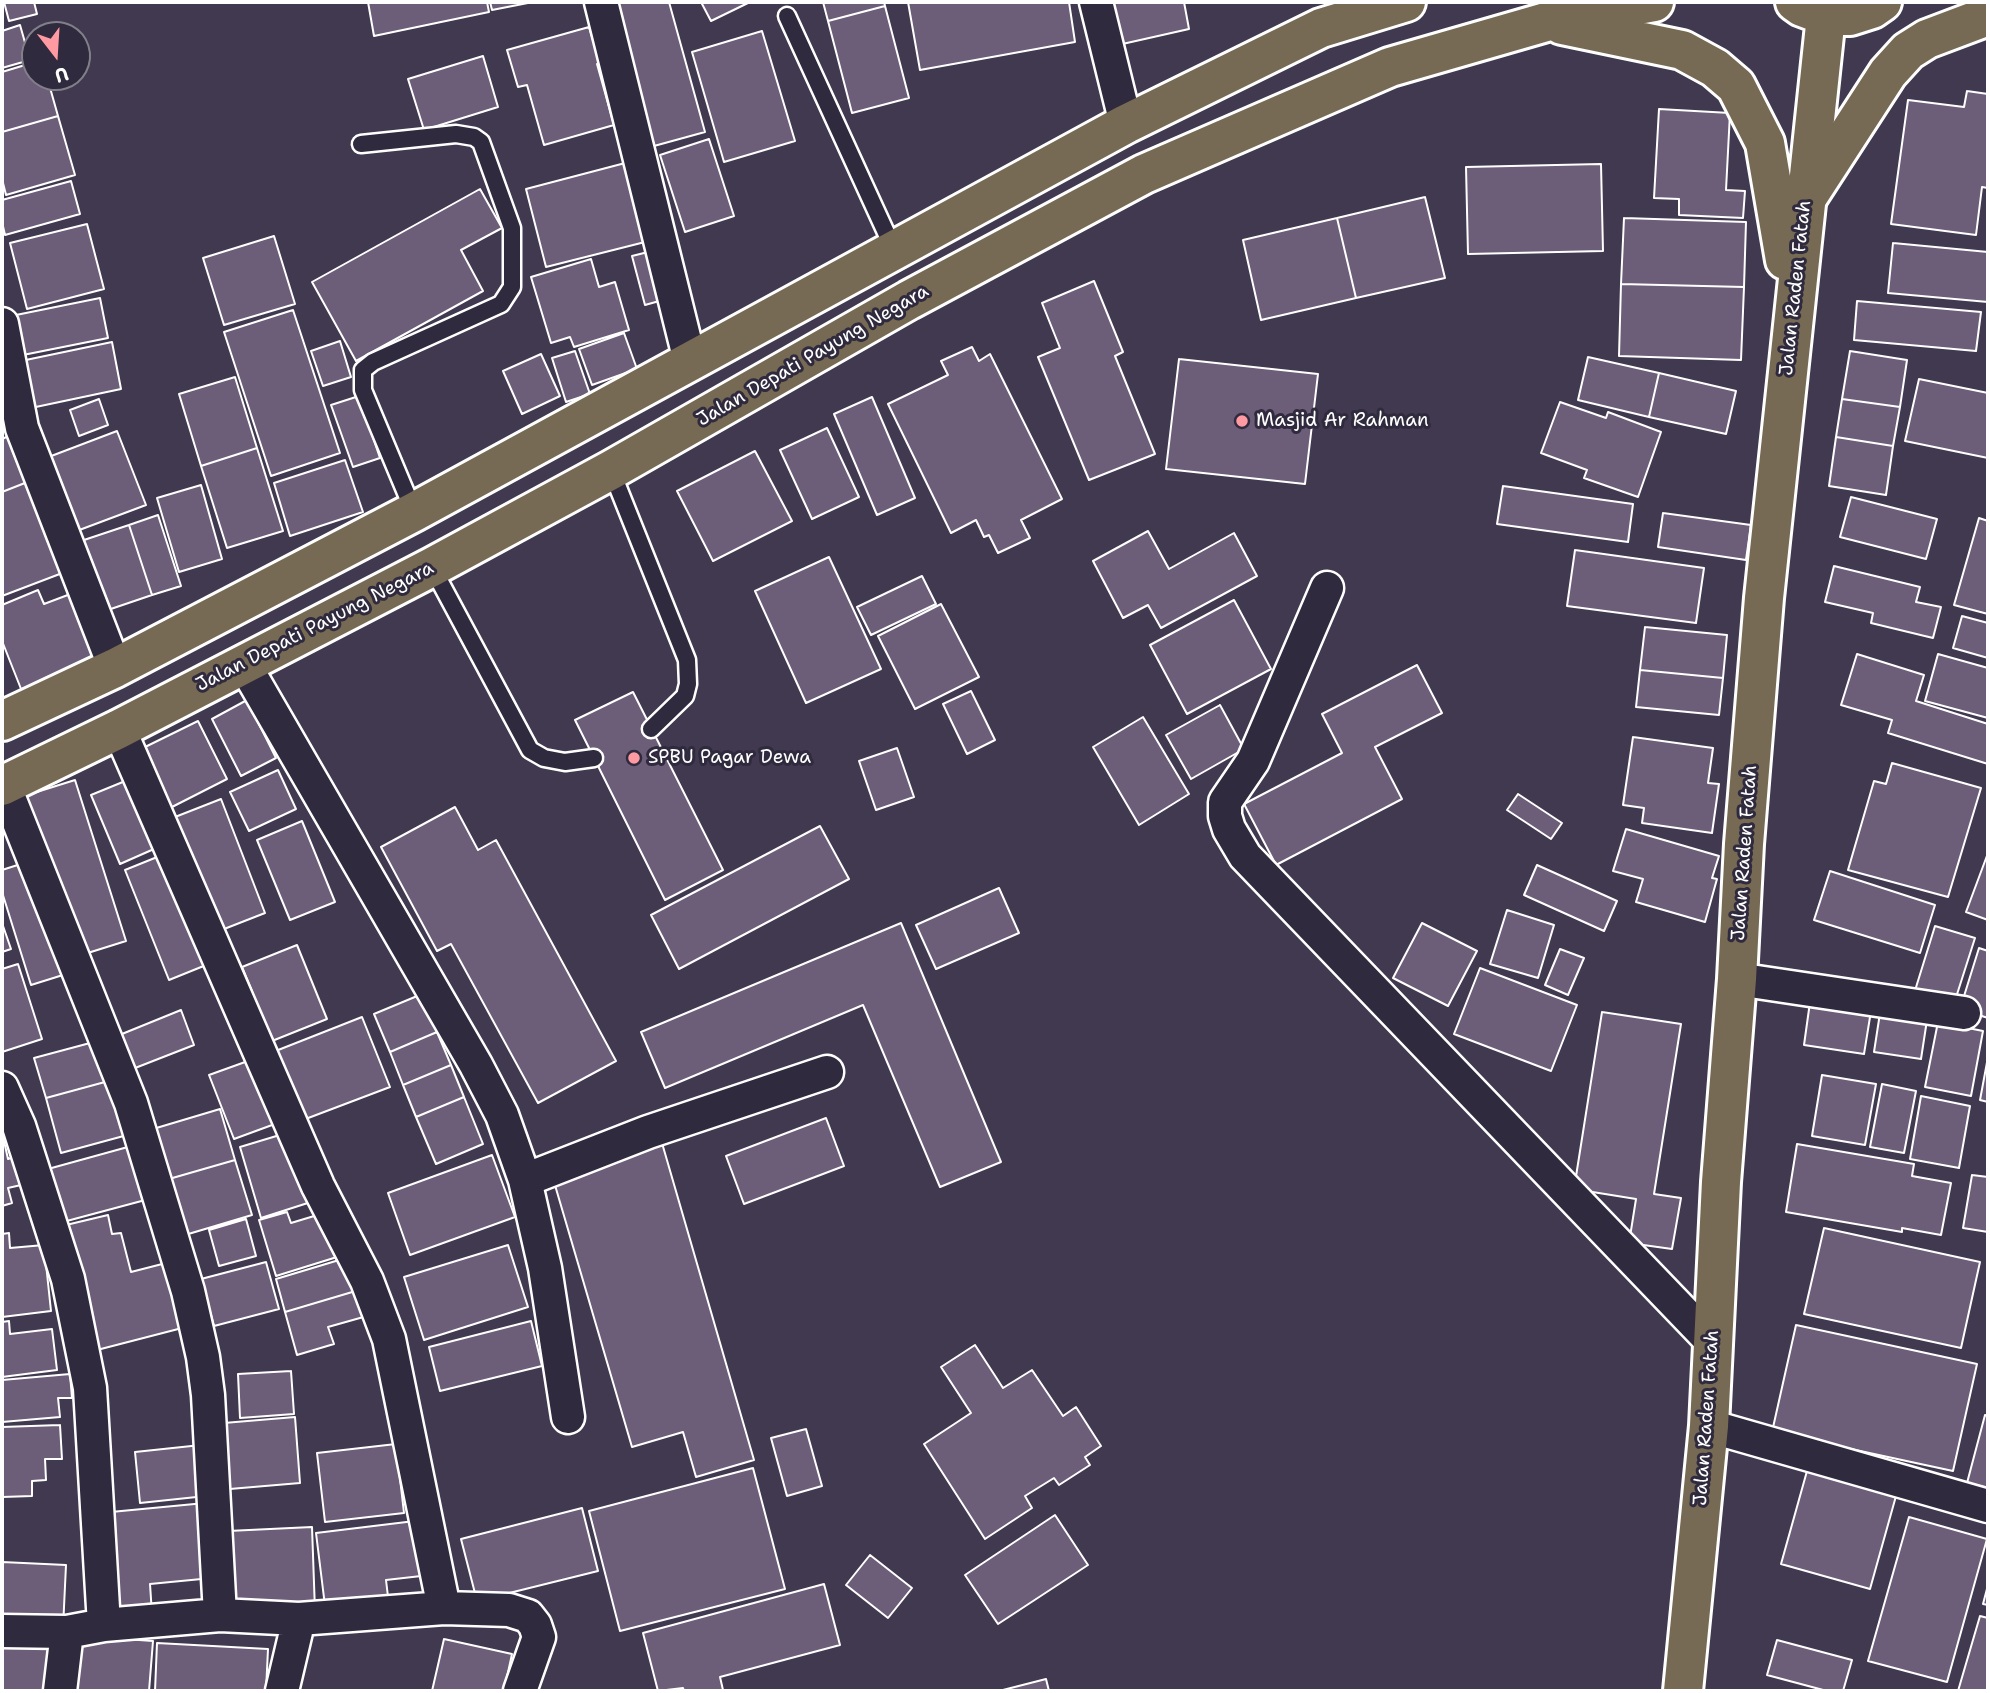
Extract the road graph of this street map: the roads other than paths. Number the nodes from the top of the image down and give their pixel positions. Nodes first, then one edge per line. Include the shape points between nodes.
1 (601, 2) edge
2 (1096, 2) edge
3 (1406, 2) edge
4 (1654, 2) edge
5 (1882, 2) edge
6 (1810, 9) edge
7 (787, 16) dead end
8 (1988, 16) edge
9 (1546, 22) junction
10 (1126, 124) junction
11 (362, 144) dead end
12 (1805, 201) junction
13 (894, 250) junction
14 (1793, 307) junction
15 (2, 324) edge
16 (690, 361) junction
17 (611, 470) junction
18 (414, 512) junction
19 (432, 567) junction
20 (1327, 588) dead end
21 (244, 664) junction
22 (115, 668) junction
23 (2, 721) edge
24 (119, 729) junction
25 (651, 729) dead end
26 (594, 758) dead end
27 (3, 786) edge
28 (1737, 979) junction
29 (1964, 1013) dead end
30 (827, 1072) dead end
31 (2, 1088) edge
32 (525, 1180) junction
33 (1714, 1345) junction
34 (568, 1418) dead end
35 (1709, 1426) junction
36 (1988, 1506) edge
37 (444, 1608) junction
38 (220, 1615) junction
39 (299, 1619) junction
40 (104, 1625) junction
41 (2, 1630) edge
42 (67, 1632) junction
43 (60, 1691) edge
44 (282, 1691) edge
45 (520, 1691) edge
46 (1683, 1691) edge

1 - 16 street
2 - 10 street
3 - 10 main road via 1321,29
4 - 9 main road, Jalan Depati Payung Negara
5 - 6 main road via 1850,16
6 - 12 main road, Jalan Raden Fatah
7 - 13 lane
8 - 12 main road via 1908,51
9 - 14 main road via 1682,50 1736,86 1765,143
9 - 17 main road, Jalan Depati Payung Negara via 1390,68 1144,174 909,300
10 - 13 main road
11 - 18 lane via 456,134 474,137 481,142 512,228 512,287 501,304 363,370 363,390
12 - 14 main road, Jalan Raden Fatah
13 - 16 main road
14 - 28 main road, Jalan Raden Fatah via 1764,598
15 - 22 street via 22,428
16 - 18 main road
17 - 19 main road, Jalan Depati Payung Negara
17 - 25 lane via 687,660 685,696
18 - 22 main road
19 - 21 main road, Jalan Depati Payung Negara
19 - 26 lane via 530,750 565,762
20 - 33 street via 1254,761 1225,802 1229,829 1245,856
21 - 24 main road, Jalan Depati Payung Negara
21 - 32 street via 476,1065 502,1115
22 - 23 main road
24 - 27 main road, Jalan Depati Payung Negara
24 - 37 street via 389,1339
27 - 38 street via 131,1103 188,1291 208,1395
28 - 29 street
28 - 33 main road, Jalan Raden Fatah
30 - 32 street via 648,1132
31 - 40 street via 19,1126 68,1279 90,1388
32 - 34 street via 545,1268
33 - 35 main road, Jalan Raden Fatah
35 - 36 street
35 - 46 main road, Jalan Raden Fatah
37 - 39 street
37 - 45 street via 509,1610 528,1616 539,1637
38 - 39 street
38 - 40 street
39 - 44 street
40 - 42 street
41 - 42 street
42 - 43 street

